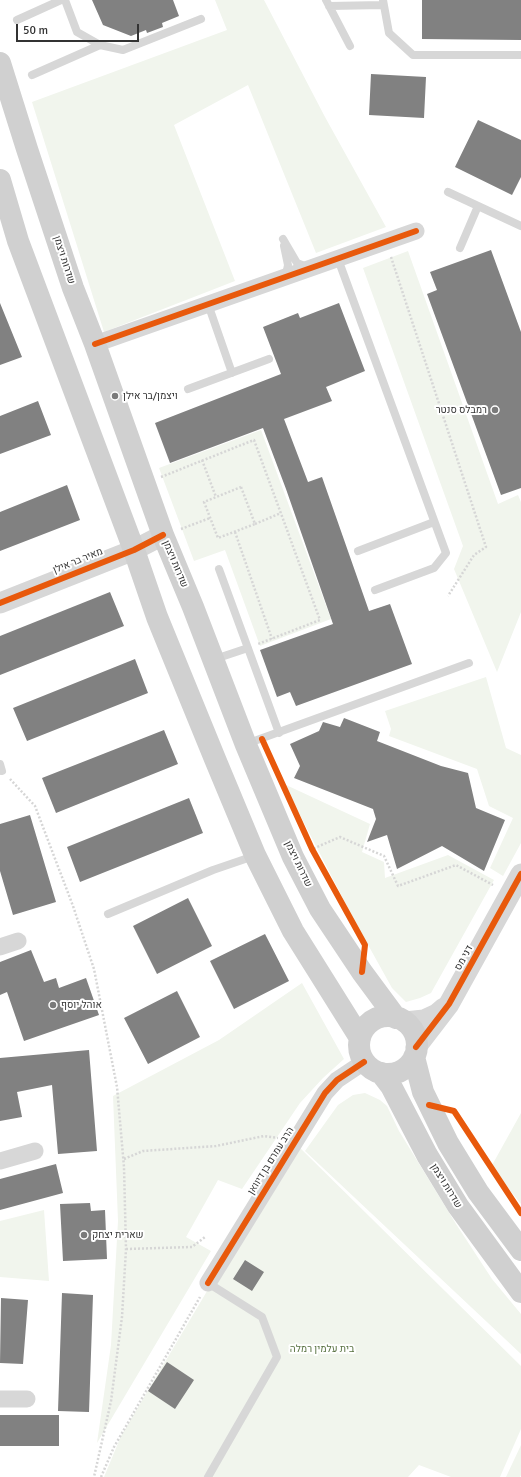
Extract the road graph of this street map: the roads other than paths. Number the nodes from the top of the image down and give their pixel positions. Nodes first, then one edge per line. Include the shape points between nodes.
1 (61, 0) edge
2 (65, 0) edge
3 (383, 2) edge
4 (327, 3) edge
5 (201, 19) dead end
6 (17, 20) dead end
7 (100, 45) junction
8 (350, 46) dead end
9 (521, 55) edge
10 (0, 63) edge
11 (32, 75) dead end
12 (0, 180) edge
13 (448, 192) dead end
14 (478, 206) junction
15 (521, 226) edge
16 (416, 231) dead end
17 (460, 248) dead end
18 (338, 259) junction
19 (311, 268) junction
20 (281, 279) junction
21 (208, 304) junction
22 (95, 344) junction
23 (269, 359) dead end
24 (232, 373) junction
25 (188, 389) dead end
26 (434, 522) junction
27 (163, 535) junction
28 (134, 550) junction
29 (358, 551) dead end
30 (219, 569) dead end
31 (375, 590) dead end
32 (0, 603) edge
33 (248, 648) junction
34 (212, 660) junction
35 (469, 664) dead end
36 (279, 733) junction
37 (246, 745) junction
38 (255, 855) junction
39 (521, 874) edge
40 (108, 914) dead end
41 (18, 941) dead end
42 (0, 947) edge
43 (449, 1004) junction
44 (401, 1020) junction
45 (360, 1038) junction
46 (415, 1052) junction
47 (373, 1068) junction
48 (35, 1151) dead end
49 (0, 1160) edge
50 (521, 1250) edge
51 (208, 1283) joint
52 (521, 1292) edge
53 (0, 1399) edge
54 (27, 1399) dead end
55 (208, 1477) edge

1 - 6 lane
2 - 7 lane via 77,32
3 - 4 lane
3 - 9 lane via 389,33 413,55
4 - 8 lane
5 - 7 lane via 122,50
7 - 11 lane
10 - 22 main road, שדרות ויצמן via 26,149 73,288
12 - 28 main road via 18,241
13 - 14 lane
14 - 15 lane
14 - 17 lane
16 - 18 street
18 - 19 street
18 - 26 lane
19 - 20 street
19 - 20 lane via 297,264 283,240 288,265
20 - 21 street
21 - 22 street
21 - 24 lane
22 - 27 main road, שדרות ויצמן
23 - 24 lane
24 - 25 lane
26 - 29 lane
26 - 31 lane via 446,553 434,568
27 - 28 street, מאיר בר אילן
27 - 34 main road, שדרות ויצמן
28 - 32 street, מאיר בר אילן
28 - 38 main road via 177,668
30 - 33 lane
33 - 34 lane
33 - 36 lane
34 - 37 main road, שדרות ויצמן
35 - 36 lane
36 - 37 lane
37 - 44 main road, שדרות ויצמן via 303,853 320,909 362,972
38 - 40 lane
38 - 45 main road via 293,931
39 - 43 street, דני מס
41 - 42 street
43 - 44 street, דני מס via 424,1020
43 - 46 street, דני מס
44 - 45 main road via 387,1016 378,1018 367,1026
44 - 46 main road via 412,1029
45 - 47 main road via 360,1055
46 - 47 main road via 410,1064 396,1072 389,1074
46 - 50 main road via 423,1092 448,1143 478,1192
47 - 51 street, הרב עמרם בן דיוואן via 337,1080 325,1092
47 - 52 main road, שדרות ויצמן via 391,1086 427,1155 458,1206
48 - 49 street
51 - 55 lane via 262,1317 277,1357
53 - 54 street

